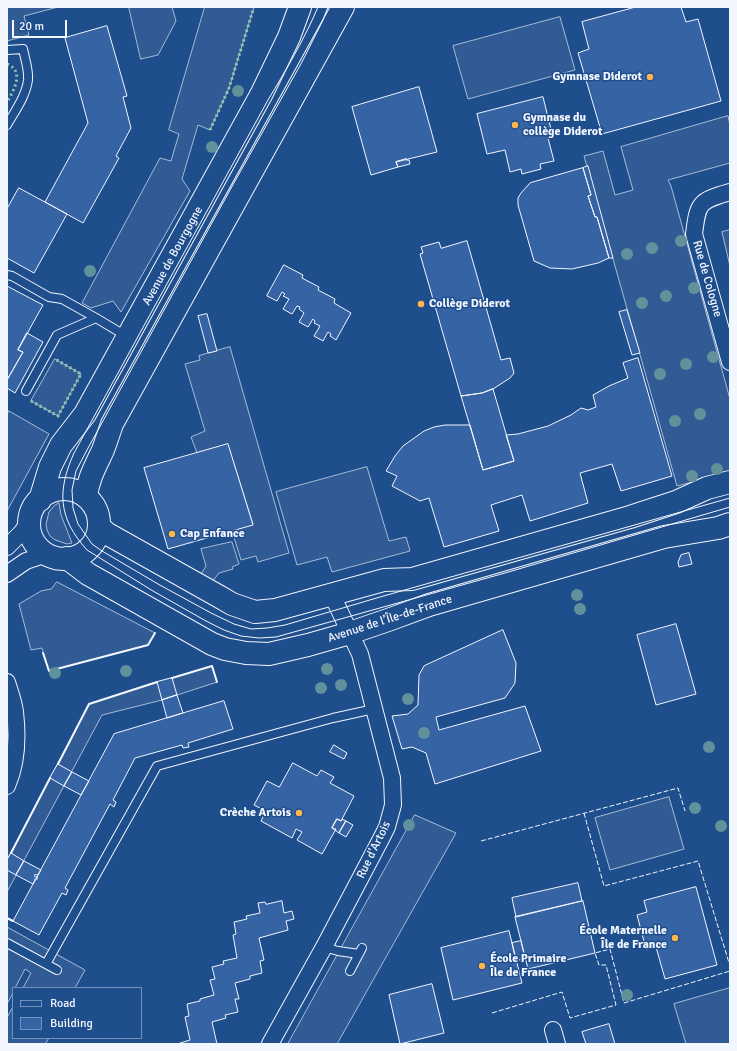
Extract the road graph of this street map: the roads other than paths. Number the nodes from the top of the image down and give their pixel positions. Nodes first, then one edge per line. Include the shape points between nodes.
1 (300, 7) edge
2 (343, 7) edge
3 (7, 50) edge
4 (7, 125) edge
5 (730, 192) edge
6 (7, 275) edge
7 (96, 318) junction
8 (129, 337) junction
9 (730, 362) edge
10 (26, 391) dead end
11 (730, 482) edge
12 (86, 497) junction
13 (40, 500) junction
14 (30, 520) junction
15 (730, 524) edge
16 (99, 526) junction
17 (7, 547) edge
18 (57, 556) junction
19 (7, 574) edge
20 (332, 595) junction
21 (350, 633) junction
22 (7, 682) edge
23 (374, 709) junction
24 (7, 786) edge
25 (7, 943) edge
26 (324, 946) junction
27 (46, 964) junction
28 (57, 970) dead end
29 (350, 970) dead end
30 (270, 1044) edge

1 - 8 street, Avenue de Bourgogne via 289,37 262,93
2 - 12 street via 112,424 90,476
3 - 4 lane via 23,49 28,81
5 - 9 street, Rue de Cologne via 709,198 702,205 696,213 694,234
6 - 7 lane via 49,297 62,299
7 - 8 lane
7 - 10 lane via 57,335
8 - 13 street, Avenue de Bourgogne via 85,414 61,445 50,466
11 - 20 street via 707,488 676,502 471,563 412,579 384,580
12 - 13 street via 72,490 63,489 46,494
12 - 16 street via 95,507
13 - 14 street via 32,510
14 - 17 street
14 - 18 street via 31,535 39,548
15 - 21 street, Avenue de l’Île-de-France via 664,537 429,605
16 - 18 street via 97,536 87,550 74,557
16 - 20 street via 112,536 232,604 255,612 275,610
18 - 19 street via 26,562
18 - 21 street, Avenue de l’Île-de-France via 197,637 225,649 268,654
20 - 21 street, Rue d'Artois
21 - 23 street, Rue d'Artois via 360,654
22 - 24 street via 15,711 17,747
23 - 26 street, Rue d'Artois via 392,778 393,805 387,827
23 - 27 lane via 157,766
25 - 27 lane
26 - 29 lane via 338,951 361,951
26 - 30 street, Rue d'Artois
27 - 28 lane

